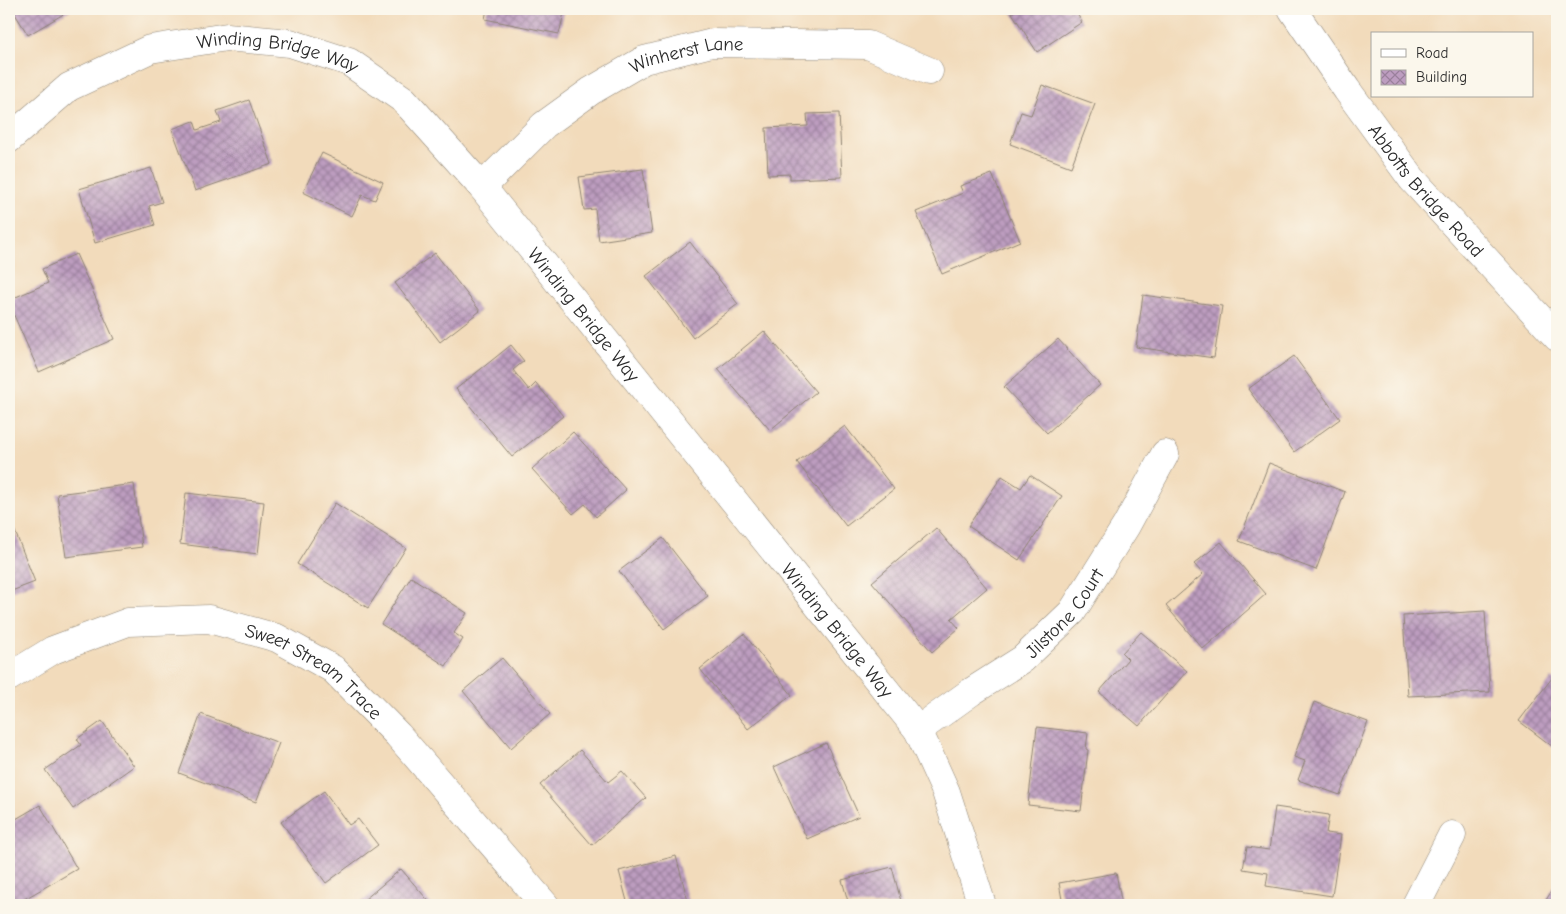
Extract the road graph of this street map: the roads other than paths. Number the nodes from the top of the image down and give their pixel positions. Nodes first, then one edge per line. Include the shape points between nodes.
1 (1292, 9) edge
2 (929, 71) dead end
3 (9, 139) edge
4 (482, 186) junction
5 (1557, 337) edge
6 (1165, 454) dead end
7 (9, 677) edge
8 (918, 730) junction
9 (1452, 835) dead end
10 (545, 905) edge
11 (982, 905) edge
12 (1416, 905) edge

1 - 5 street, Abbotts Bridge Road via 1412,179
2 - 4 street, Winherst Lane via 868,45 712,43 644,60 591,91 544,125
3 - 4 street, Winding Bridge Way via 69,87 150,49 226,37 290,43 349,62 404,100
4 - 8 street, Winding Bridge Way
6 - 8 street, Jilstone Court via 1126,526 1072,612 1023,659
7 - 10 street, Sweet Stream Trace via 53,650 128,622 208,619 277,638 333,669 398,735
8 - 11 street, Winding Bridge Way via 946,792
9 - 12 street

